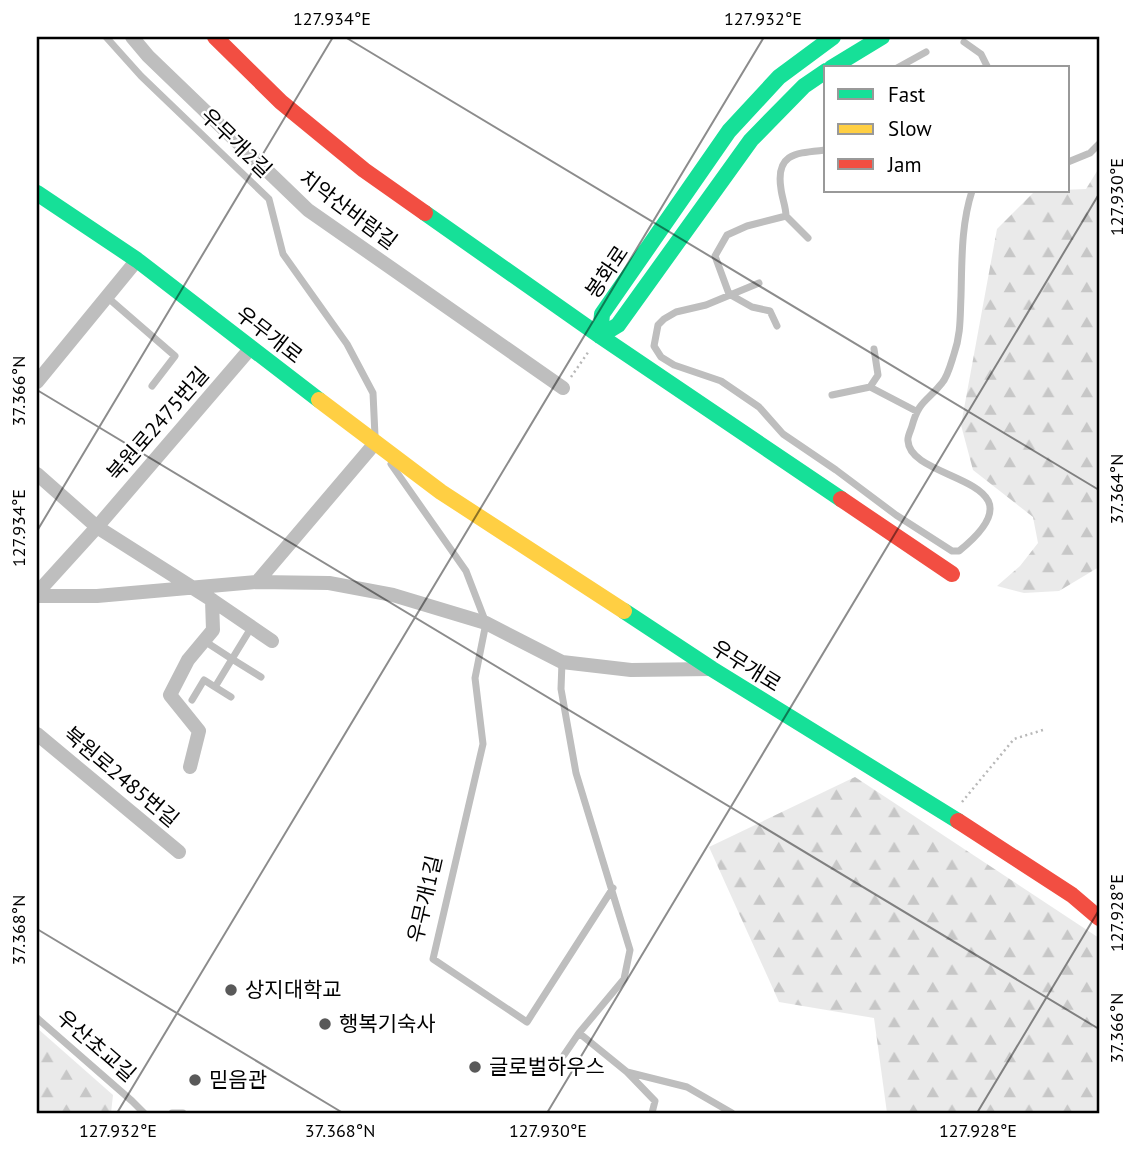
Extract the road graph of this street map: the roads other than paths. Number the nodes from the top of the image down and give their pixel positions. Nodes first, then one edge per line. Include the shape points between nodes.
1 (106, 37) edge
2 (132, 37) edge
3 (215, 37) edge
4 (833, 37) edge
5 (882, 37) edge
6 (964, 42) dead end
7 (926, 52) dead end
8 (834, 66) edge
9 (902, 66) edge
10 (987, 66) edge
11 (824, 72) edge
12 (1099, 144) edge
13 (824, 149) edge
14 (1070, 161) edge
15 (972, 192) edge
16 (37, 193) edge
17 (786, 216) junction
18 (808, 238) dead end
19 (137, 260) junction
20 (759, 283) dead end
21 (729, 294) junction
22 (107, 297) junction
23 (777, 326) dead end
24 (600, 336) junction
25 (250, 349) junction
26 (874, 349) dead end
27 (37, 382) edge
28 (152, 386) dead end
29 (870, 387) junction
30 (563, 388) road end
31 (832, 395) dead end
32 (916, 411) junction
33 (376, 442) junction
34 (37, 474) edge
35 (97, 527) junction
36 (952, 574) dead end
37 (257, 582) junction
38 (194, 589) junction
39 (37, 595) edge
40 (212, 600) junction
41 (486, 623) junction
42 (251, 628) junction
43 (272, 641) dead end
44 (209, 644) dead end
45 (232, 659) junction
46 (562, 662) junction
47 (712, 669) junction
48 (261, 677) dead end
49 (215, 687) junction
50 (231, 697) dead end
51 (192, 700) dead end
52 (37, 734) edge
53 (190, 767) dead end
54 (179, 852) dead end
55 (613, 888) junction
56 (1099, 918) edge
57 (37, 1018) edge
58 (579, 1034) junction
59 (564, 1055) dead end
60 (627, 1072) junction
61 (144, 1113) edge
62 (172, 1113) edge
63 (183, 1113) edge
64 (652, 1113) edge
65 (732, 1113) edge

1 - 33 lane, 우무개2길 via 270,200 283,254 347,344 373,393
2 - 30 street, 치악산바람길 via 308,211
3 - 24 street via 281,102 364,170
4 - 24 street, 봉화로 via 779,77 729,131 602,314
5 - 8 street
6 - 10 lane via 981,54
7 - 9 lane
11 - 24 street, 봉화로 via 804,86 751,140 618,325
12 - 14 lane
13 - 17 lane via 791,155 784,162 780,188
15 - 32 lane via 962,237 962,320 955,351 943,382
16 - 19 street, 우무개로
17 - 18 lane
17 - 21 lane via 727,235 715,256
19 - 22 street
19 - 25 street, 우무개로
20 - 21 lane
21 - 23 lane via 770,311
21 - 32 lane via 664,319 658,325 654,346 661,357 720,381 896,515 959,551 981,531 991,508 975,488 911,450 908,441
22 - 27 street
22 - 28 lane via 175,356
24 - 36 street
25 - 33 street, 우무개로
25 - 35 street, 북원로2475번길
26 - 29 lane via 878,375
29 - 31 lane
29 - 32 lane
33 - 37 street
33 - 41 lane via 466,571
33 - 47 street, 우무개로 via 441,492
34 - 35 street
35 - 38 street
35 - 39 street, 북원로2475번길
37 - 38 street
37 - 41 street via 330,583 393,594
38 - 39 street
38 - 40 street
40 - 42 street
40 - 53 street via 213,630 188,660 170,695 199,731
41 - 46 street
41 - 55 lane, 우무개1길 via 475,678 483,744 433,960 527,1022
42 - 43 street
42 - 45 lane
44 - 45 lane
45 - 48 lane
45 - 49 lane
46 - 47 street via 631,670
46 - 55 lane via 561,689 576,773
47 - 56 street, 우무개로 via 950,816 1072,895
49 - 50 lane
49 - 51 lane via 204,680
52 - 54 street, 북원로2485번길
55 - 58 lane via 630,950 624,979
57 - 61 lane, 우산초교길
58 - 59 lane
58 - 60 lane
60 - 64 lane via 655,1101
60 - 65 lane via 687,1087
62 - 63 lane

